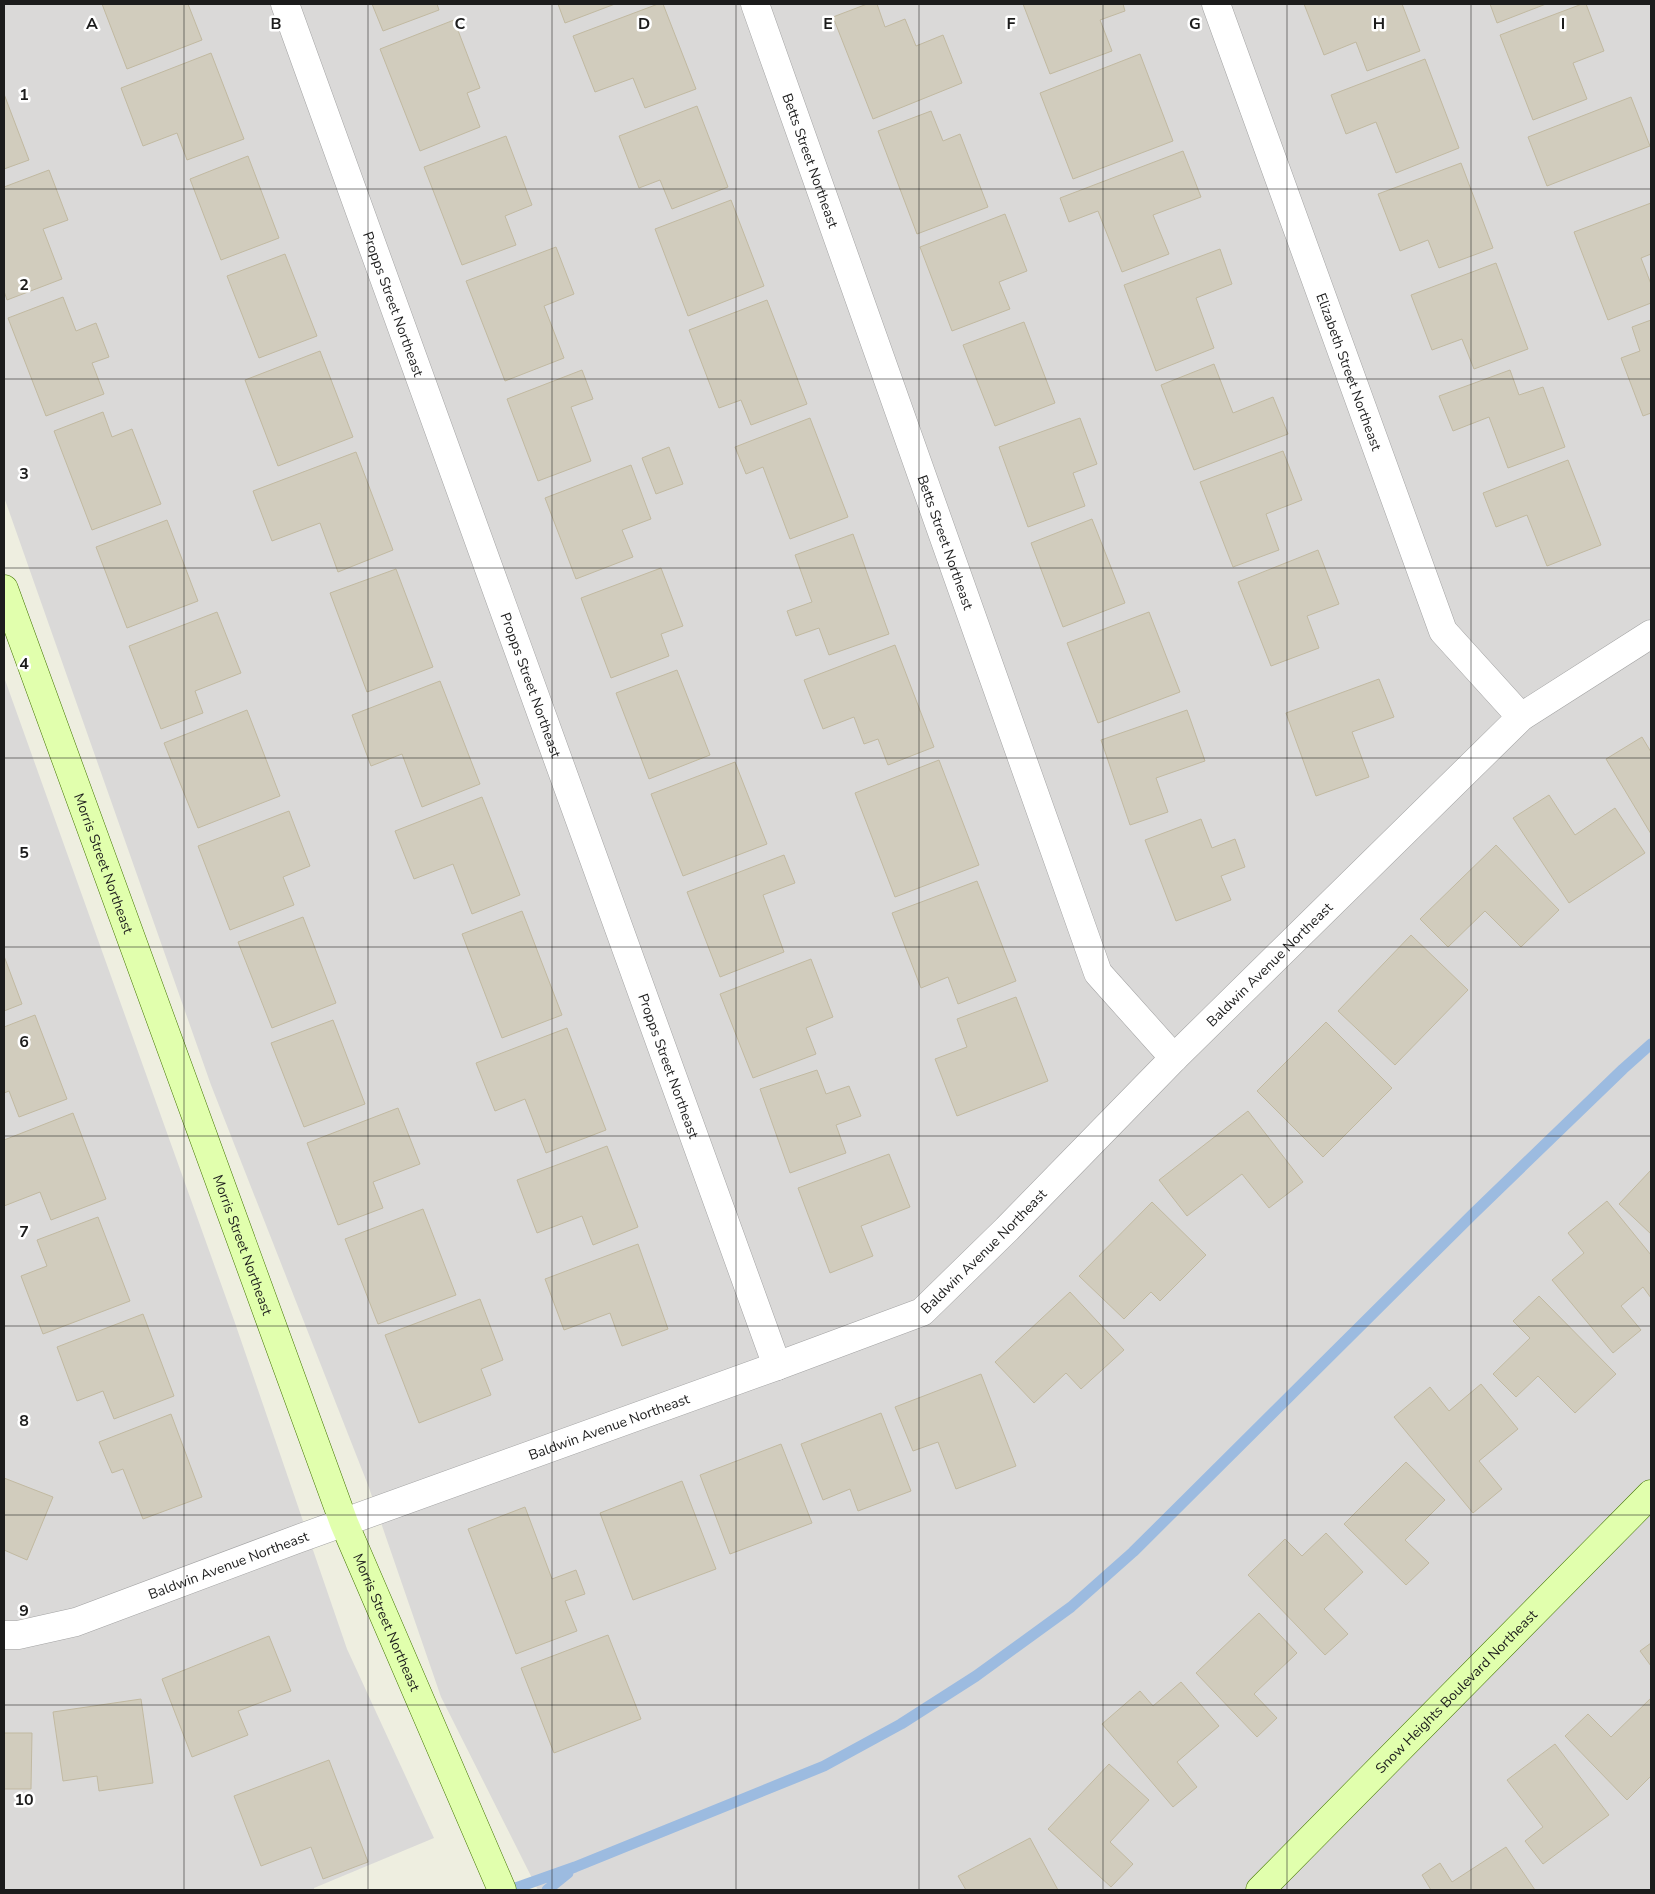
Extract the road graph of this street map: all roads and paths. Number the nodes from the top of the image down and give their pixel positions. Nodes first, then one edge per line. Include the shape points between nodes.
1 (285, 4) edge
2 (755, 4) edge
3 (1216, 4) edge
4 (4, 589) edge
5 (1651, 634) edge
6 (1521, 717) junction
7 (1174, 1058) junction
8 (777, 1366) junction
9 (1651, 1494) edge
10 (344, 1523) junction
11 (4, 1635) edge
12 (500, 1885) edge
13 (1260, 1890) edge

1 - 8 street, Propps Street Northeast
2 - 7 street, Betts Street Northeast via 1098,973
3 - 6 street, Elizabeth Street Northeast via 1443,631
4 - 10 street, Morris Street Northeast
5 - 6 street, Baldwin Avenue Northeast
6 - 7 street, Baldwin Avenue Northeast
7 - 8 street, Baldwin Avenue Northeast via 922,1312
8 - 10 street, Baldwin Avenue Northeast
9 - 13 street, Snow Heights Boulevard Northeast
10 - 11 street, Baldwin Avenue Northeast via 76,1622
10 - 12 street, Morris Street Northeast

